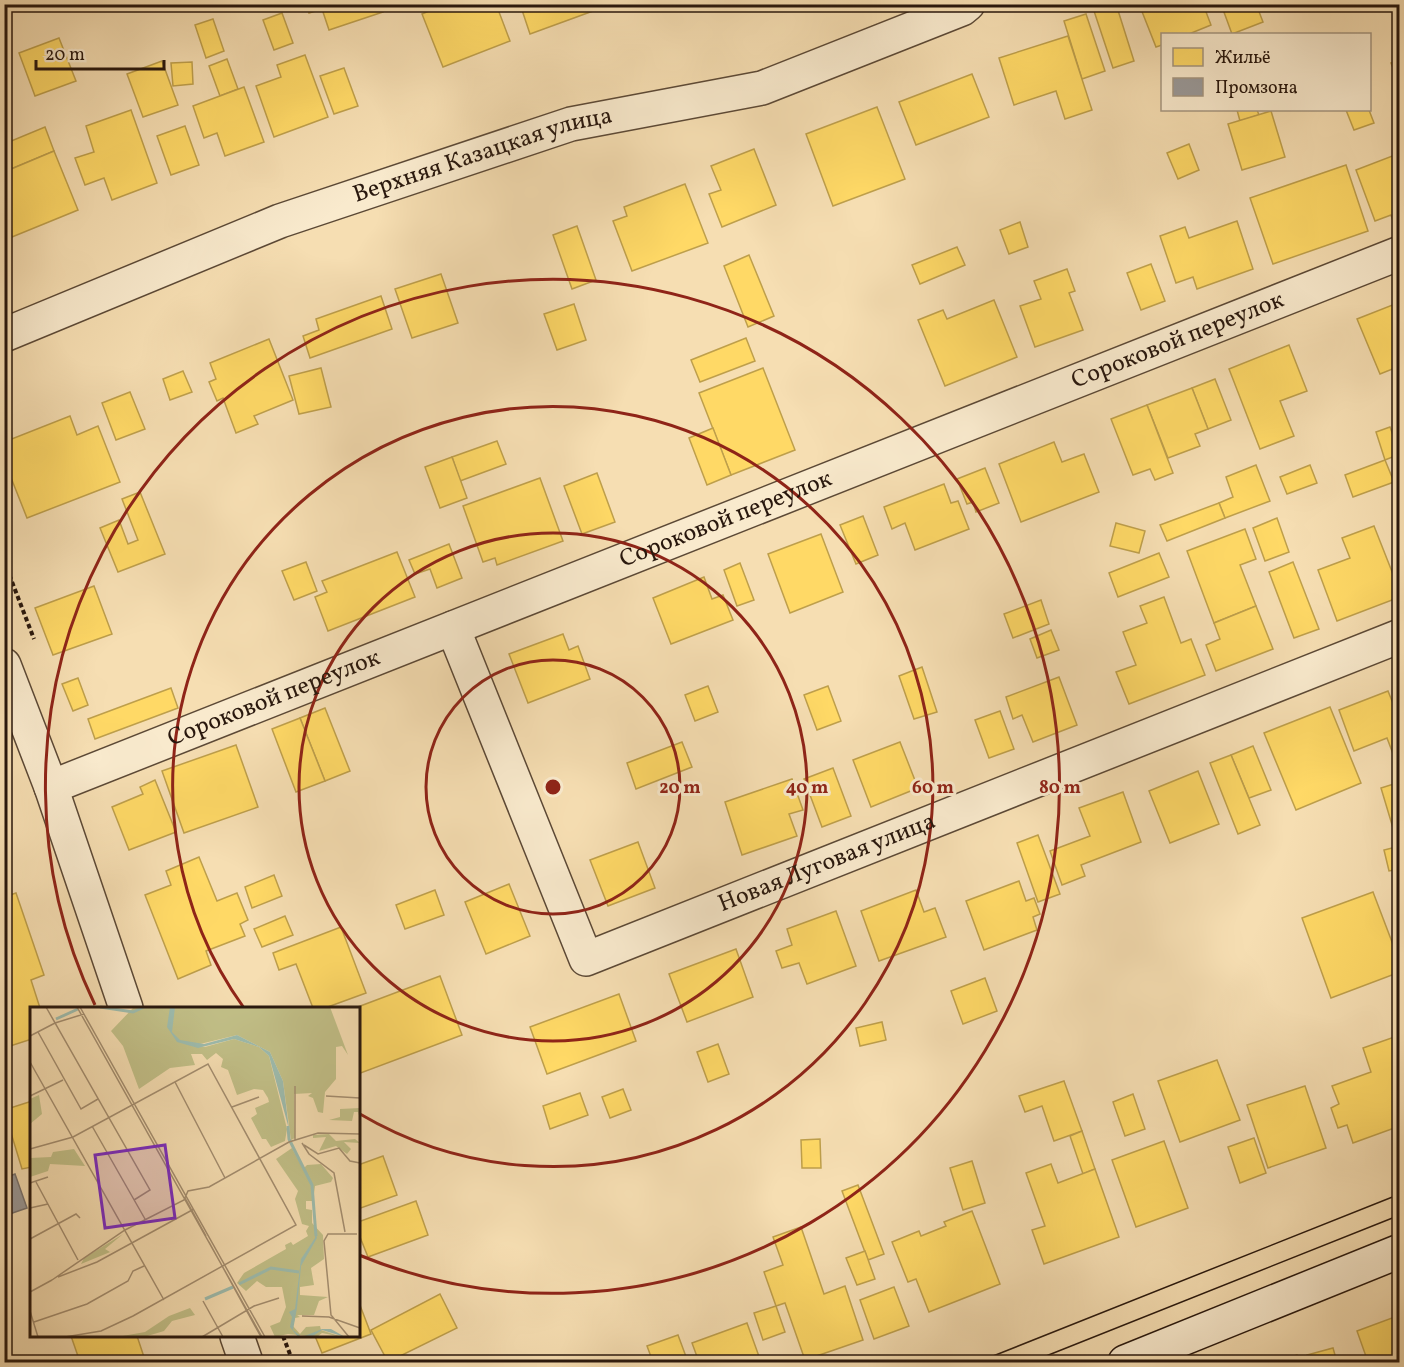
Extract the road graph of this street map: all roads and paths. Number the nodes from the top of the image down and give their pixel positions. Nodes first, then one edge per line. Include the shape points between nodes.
1 (968, 4) edge
2 (1400, 253) edge
3 (4, 335) edge
4 (453, 628) junction
5 (1400, 636) edge
6 (4, 665) edge
7 (51, 787) junction
8 (126, 1007) edge
9 (1400, 1251) edge
10 (238, 1337) edge
11 (284, 1337) edge
12 (246, 1362) edge
13 (293, 1362) edge
14 (1125, 1362) edge

1 - 3 street, Верхняя Казацкая улица via 762,88 571,124 280,220
2 - 4 street, Сороковой переулок
4 - 5 street, Новая Луговая улица via 586,958
4 - 7 street, Сороковой переулок
6 - 7 street
7 - 8 street
9 - 14 street
10 - 12 street
11 - 13 path

